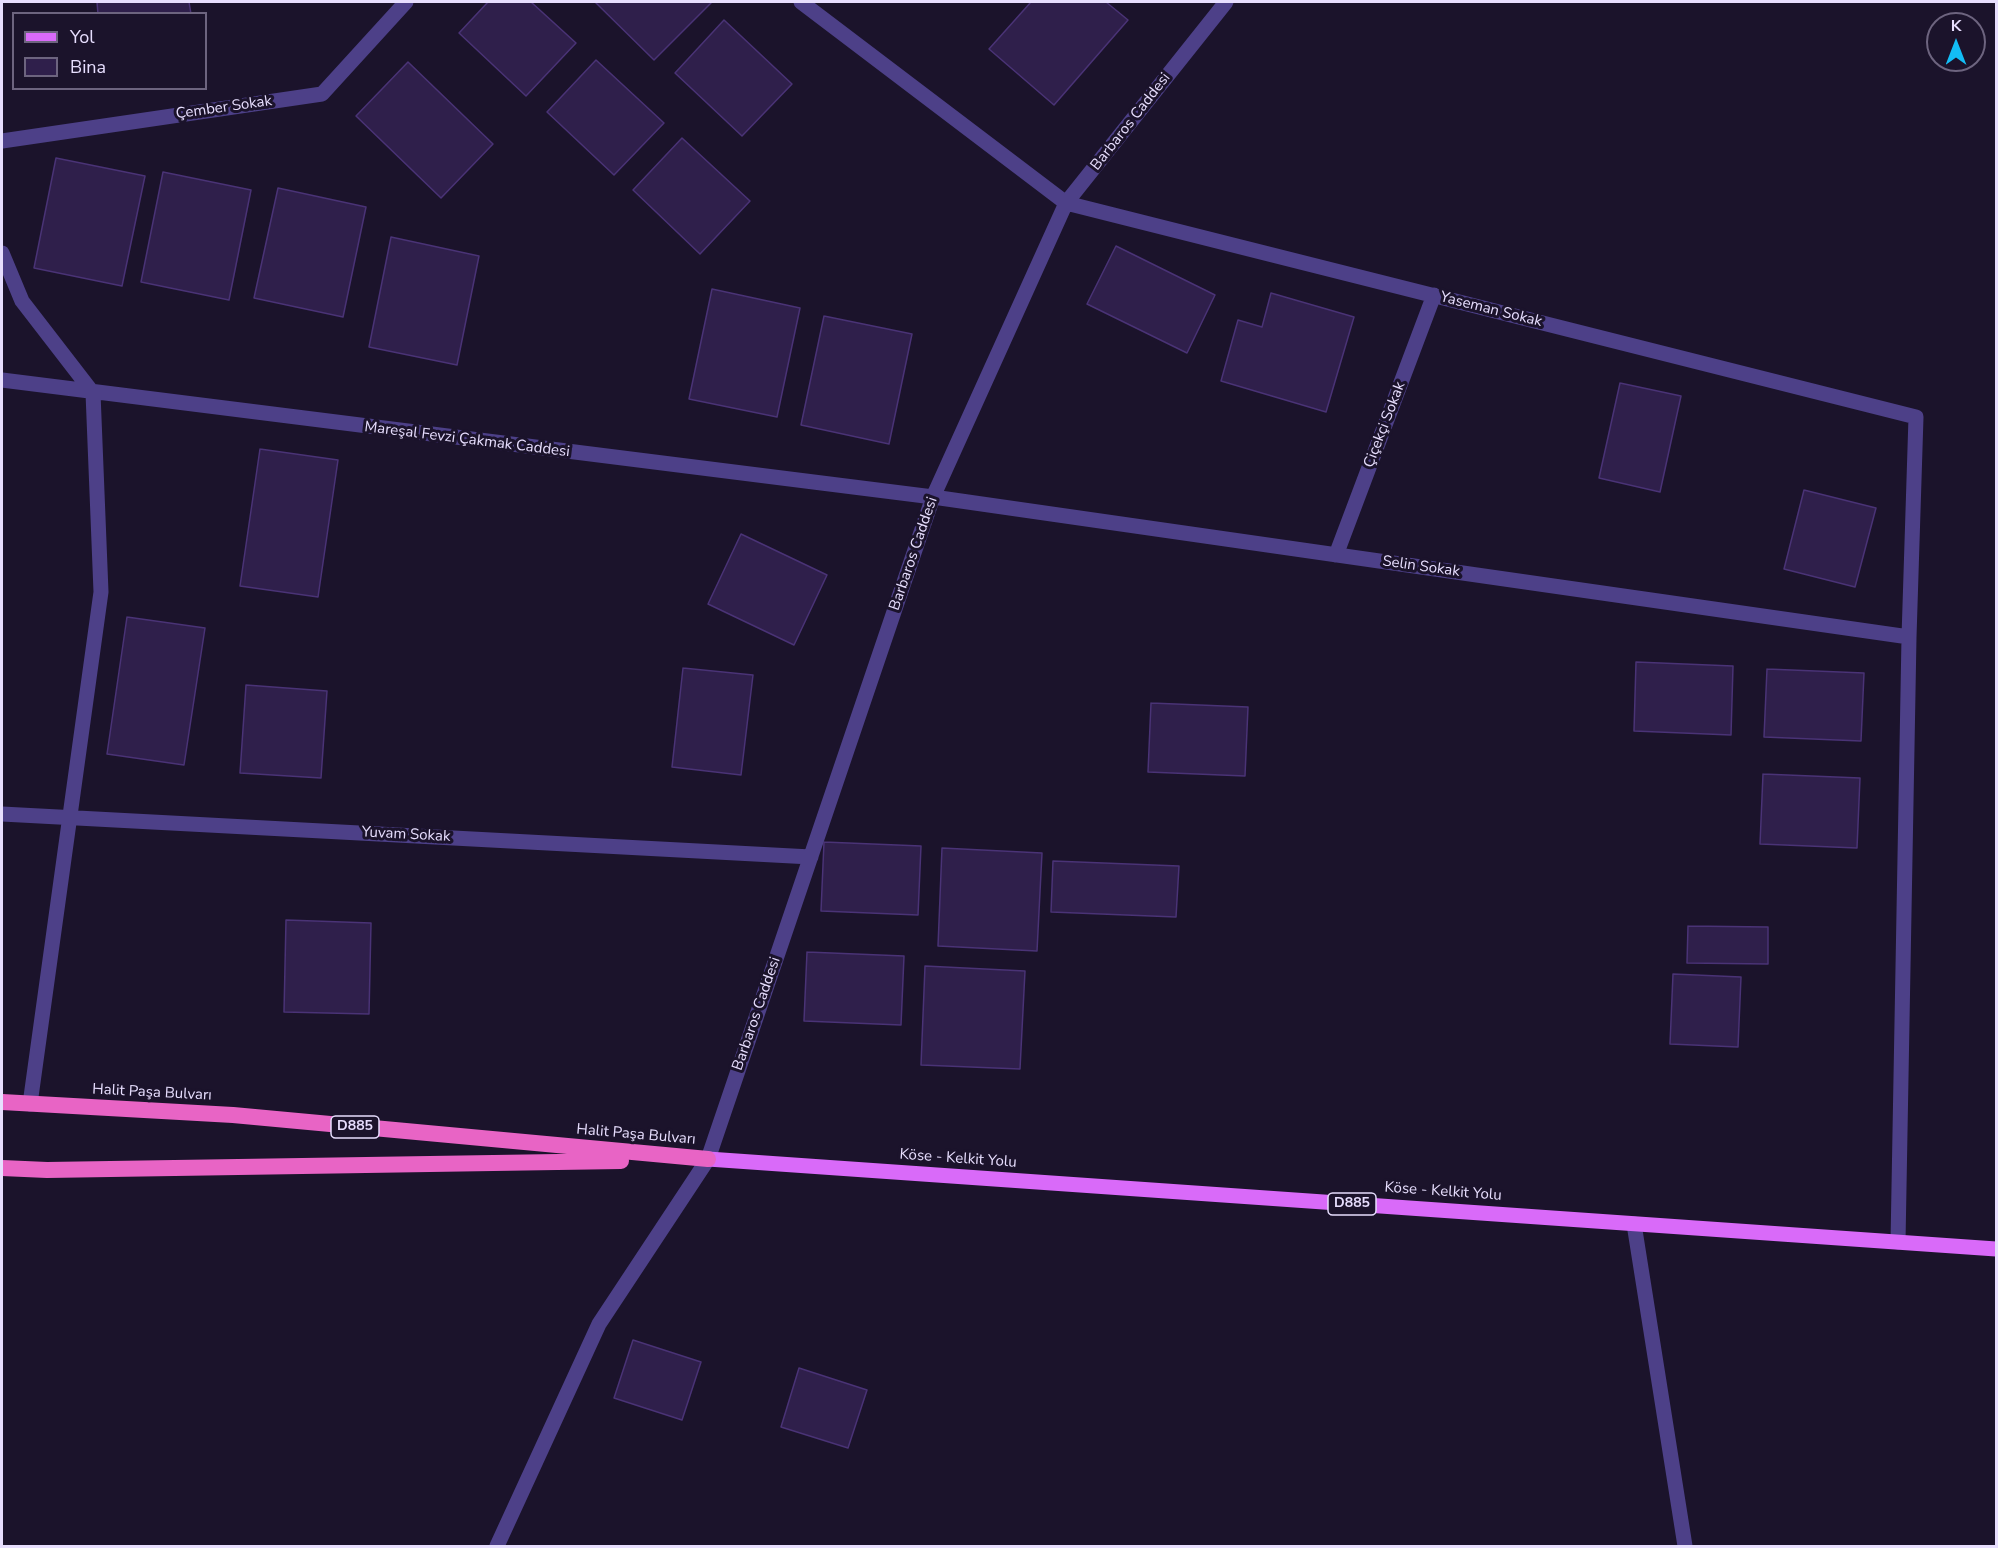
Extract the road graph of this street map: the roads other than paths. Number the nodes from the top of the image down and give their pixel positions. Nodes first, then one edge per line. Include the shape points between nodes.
1 (406, 2) edge
2 (801, 2) edge
3 (1227, 2) edge
4 (2, 141) edge
5 (1066, 203) junction
6 (2, 253) edge
7 (1434, 295) junction
8 (2, 380) edge
9 (93, 393) junction
10 (933, 497) junction
11 (1336, 555) junction
12 (1909, 636) junction
13 (2, 814) edge
14 (70, 816) junction
15 (811, 857) junction
16 (2, 1102) edge
17 (30, 1104) junction
18 (708, 1159) junction
19 (2, 1168) edge
20 (1634, 1224) junction
21 (1898, 1242) junction
22 (1996, 1249) edge
23 (497, 1546) edge
24 (1685, 1546) edge

1 - 4 street, Çember Sokak via 322,94
2 - 5 street
3 - 5 street, Barbaros Caddesi
5 - 7 street, Yaseman Sokak
5 - 10 street, Barbaros Caddesi
6 - 9 street via 22,301
7 - 11 street, Çiçekçi Sokak
7 - 12 street, Yaseman Sokak via 1916,417
8 - 9 street, Mareşal Fevzi Çakmak Caddesi
9 - 10 street, Mareşal Fevzi Çakmak Caddesi
9 - 14 street via 101,592
10 - 11 street, Selin Sokak
10 - 15 street, Barbaros Caddesi
11 - 12 street, Selin Sokak
12 - 21 street
13 - 14 street, Yuvam Sokak
14 - 15 street, Yuvam Sokak
14 - 17 street
15 - 18 street, Barbaros Caddesi
16 - 17 highway, Halit Paşa Bulvarı / D885
17 - 18 highway, Halit Paşa Bulvarı / D885 via 233,1115
18 - 19 highway, Halit Paşa Bulvarı / D885
18 - 20 main road, Köse - Kelkit Yolu / D885
18 - 23 street, Barbaros Caddesi via 599,1324
20 - 21 main road, Köse - Kelkit Yolu / D885
20 - 24 street
21 - 22 main road, Köse - Kelkit Yolu / D885

